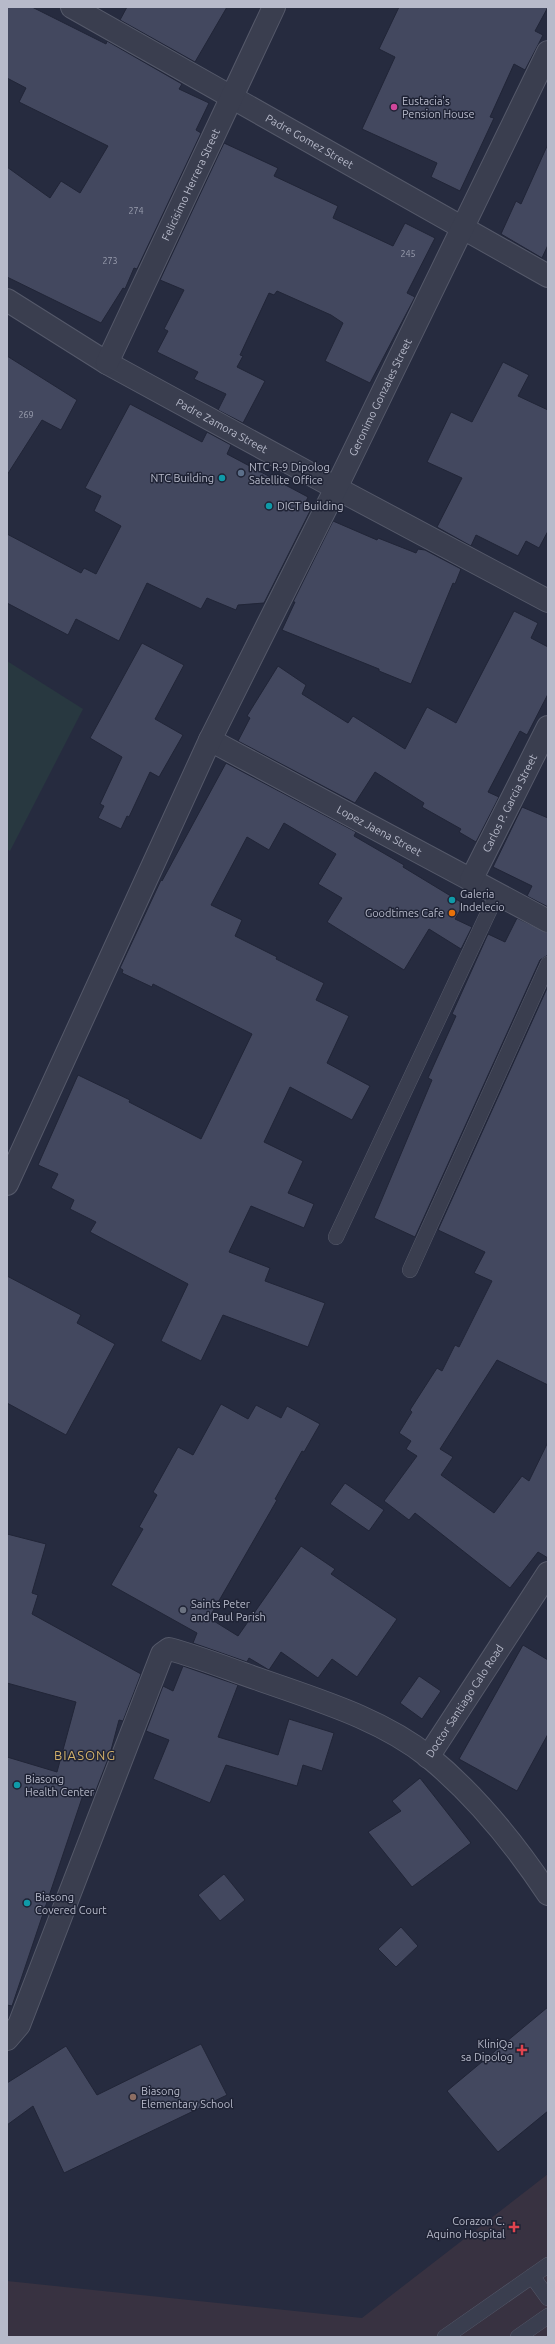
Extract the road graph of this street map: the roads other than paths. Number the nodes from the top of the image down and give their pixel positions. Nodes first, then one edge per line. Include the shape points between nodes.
1 (72, 7) edge
2 (274, 7) edge
3 (548, 52) edge
4 (232, 97) junction
5 (461, 228) junction
6 (548, 276) edge
7 (7, 300) edge
8 (107, 363) junction
9 (336, 488) junction
10 (548, 601) edge
11 (548, 727) edge
12 (210, 740) junction
13 (471, 880) junction
14 (497, 894) junction
15 (548, 921) edge
16 (548, 964) edge
17 (7, 1184) edge
18 (336, 1237) dead end
19 (410, 1270) dead end
20 (548, 1573) edge
21 (428, 1757) junction
22 (548, 1894) edge
23 (7, 2039) edge
24 (548, 2265) edge
25 (532, 2276) junction
26 (548, 2298) edge
27 (548, 2316) edge
28 (445, 2337) edge
29 (518, 2337) edge

1 - 4 street, Padre Gomez Street
2 - 4 street, Felicisimo Herrera Street
3 - 5 street, Geronimo Gonzales Street
4 - 5 street, Padre Gomez Street
4 - 8 street, Felicisimo Herrera Street
5 - 6 street, Padre Gomez Street
5 - 9 street, Geronimo Gonzales Street
7 - 8 street, Padre Zamora Street
8 - 9 street, Padre Zamora Street
9 - 10 street, Padre Zamora Street
9 - 12 street, Geronimo Gonzales Street
11 - 13 street, Carlos P. Garcia Street
12 - 13 street, Lopez Jaena Street
12 - 17 street, Geronimo Gonzales Street
13 - 14 street, Lopez Jaena Street
14 - 15 street, Lopez Jaena Street
14 - 18 lane
16 - 19 lane
20 - 21 street, Doctor Santiago Calo Road
21 - 22 street, Doctor Santiago Calo Road via 470,1796 507,1838
21 - 23 street via 396,1735 364,1718 174,1650 166,1650 162,1654 19,2025
24 - 25 lane
25 - 26 lane
25 - 28 lane
27 - 29 lane

